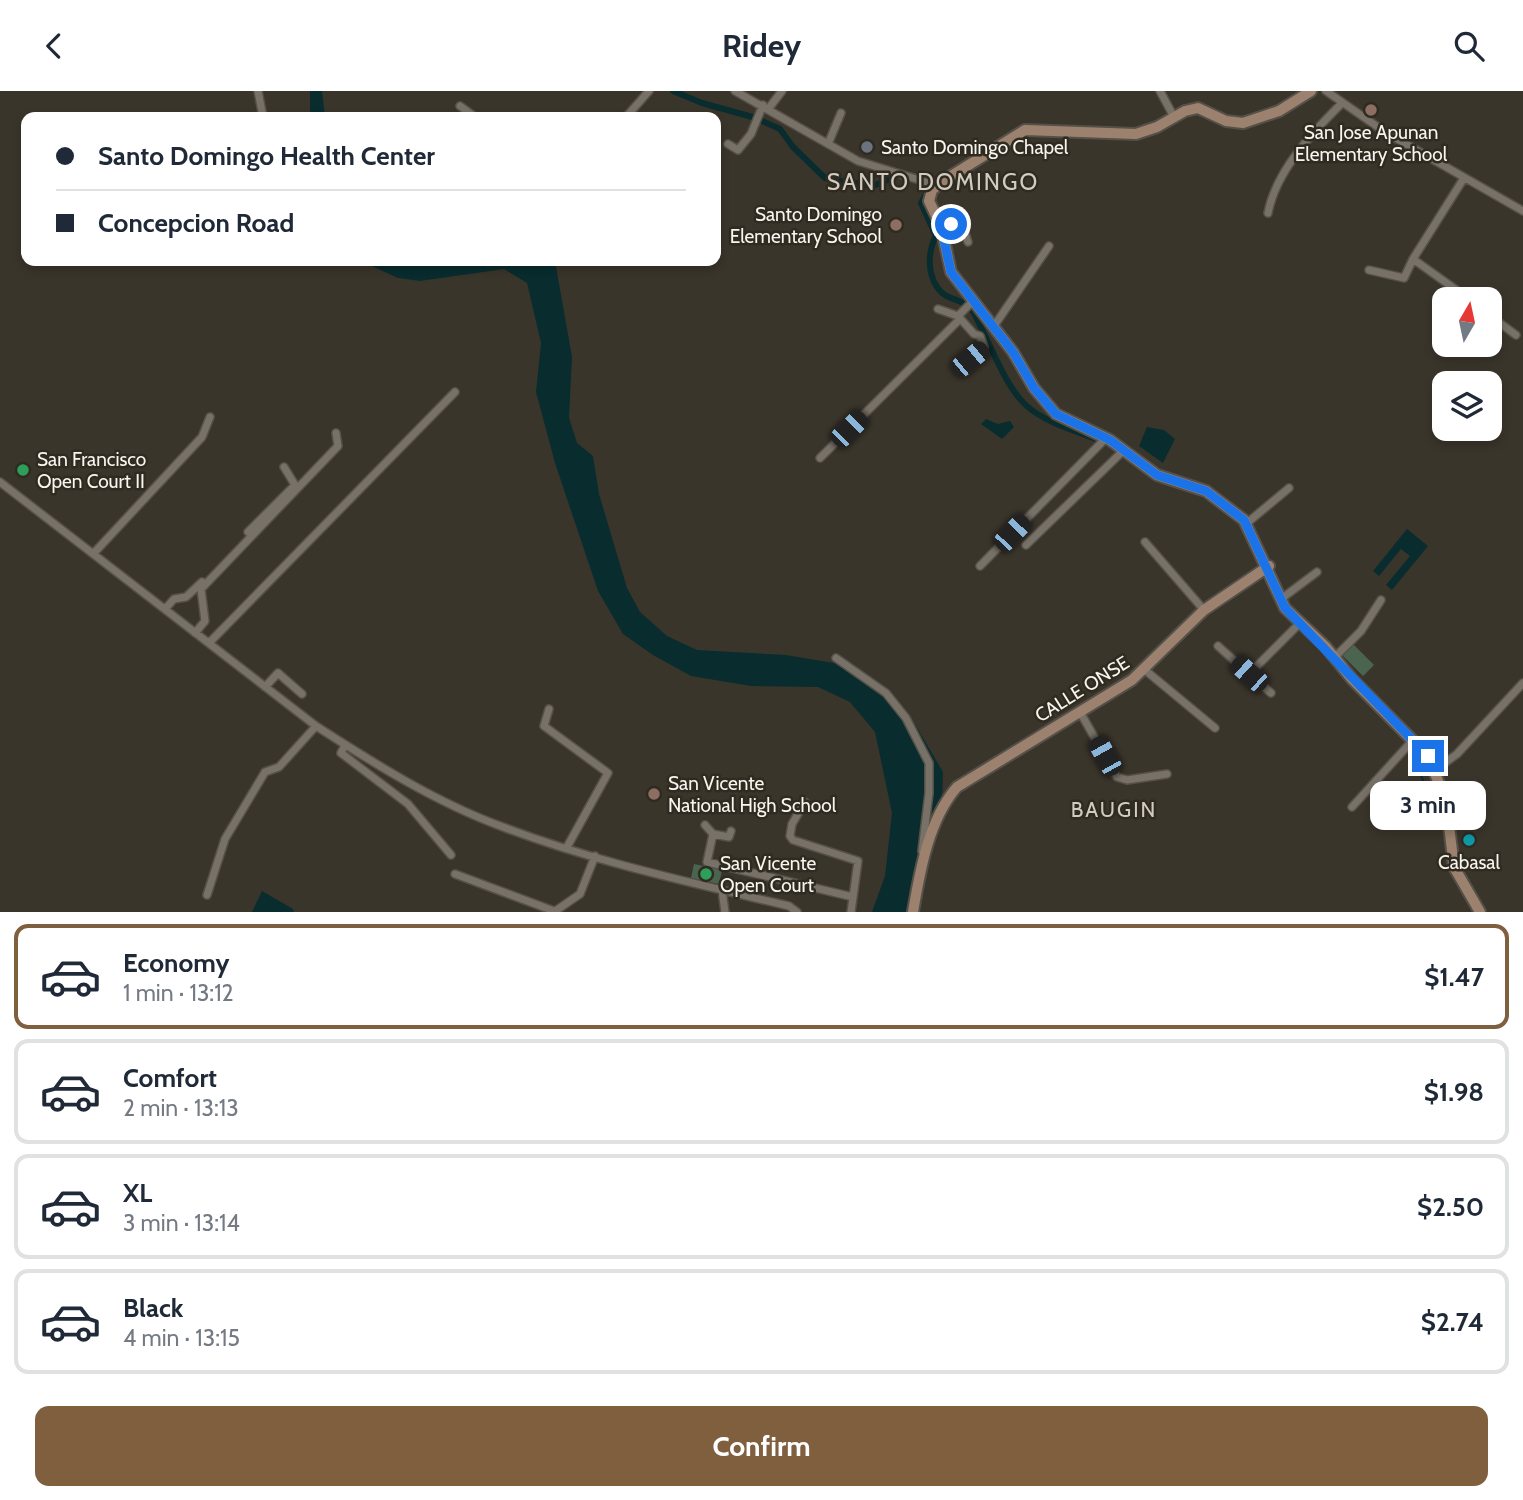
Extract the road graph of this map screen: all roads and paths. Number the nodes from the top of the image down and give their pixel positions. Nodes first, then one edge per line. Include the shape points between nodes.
1 (258, 91) edge
2 (649, 91) edge
3 (735, 91) edge
4 (782, 91) edge
5 (1160, 91) edge
6 (1311, 91) edge
7 (1326, 91) edge
8 (1341, 104) junction
9 (460, 106) dead end
10 (766, 107) junction
11 (262, 112) edge
12 (468, 112) edge
13 (630, 112) edge
14 (841, 113) dead end
15 (1174, 117) junction
16 (728, 144) dead end
17 (828, 144) junction
18 (1464, 178) junction
19 (939, 185) junction
20 (1523, 211) edge
21 (1268, 213) dead end
22 (941, 226) junction
23 (968, 241) dead end
24 (1049, 246) dead end
25 (1413, 259) junction
26 (1369, 270) dead end
27 (1452, 287) edge
28 (970, 305) junction
29 (938, 309) dead end
30 (959, 318) junction
31 (1502, 325) edge
32 (994, 326) junction
33 (1516, 335) dead end
34 (970, 359) dead end
35 (455, 392) dead end
36 (210, 417) dead end
37 (336, 433) dead end
38 (1106, 438) junction
39 (1123, 451) junction
40 (820, 458) dead end
41 (284, 467) dead end
42 (0, 482) edge
43 (1289, 488) dead end
44 (1247, 523) junction
45 (1145, 542) dead end
46 (1026, 545) dead end
47 (93, 554) junction
48 (980, 566) dead end
49 (1266, 568) junction
50 (1317, 572) dead end
51 (1282, 599) junction
52 (1381, 600) dead end
53 (165, 609) junction
54 (1204, 610) junction
55 (1298, 625) junction
56 (195, 633) junction
57 (209, 643) junction
58 (1218, 646) dead end
59 (1335, 657) junction
60 (836, 658) dead end
61 (1145, 670) junction
62 (1249, 674) junction
63 (1523, 683) edge
64 (265, 687) junction
65 (1270, 693) dead end
66 (302, 694) dead end
67 (549, 709) dead end
68 (1080, 712) junction
69 (316, 726) junction
70 (1216, 728) dead end
71 (1411, 741) junction
72 (345, 745) junction
73 (1434, 771) junction
74 (1167, 774) dead end
75 (805, 802) dead end
76 (1352, 807) dead end
77 (705, 825) dead end
78 (731, 831) dead end
79 (713, 834) junction
80 (567, 847) junction
81 (451, 855) dead end
82 (594, 856) junction
83 (921, 866) junction
84 (454, 874) dead end
85 (722, 890) junction
86 (206, 895) dead end
87 (853, 897) junction
88 (554, 912) edge
89 (724, 912) edge
90 (797, 912) edge
91 (851, 912) edge
92 (913, 912) edge
93 (1480, 912) edge

1 - 11 street
2 - 13 street
3 - 10 street
4 - 10 street
5 - 15 street
6 - 15 street via 1279,111 1243,123 1198,108
7 - 8 street
8 - 18 street
8 - 21 street via 1298,153 1270,199
9 - 12 street
10 - 16 street via 738,150
10 - 17 street
14 - 17 street
15 - 19 street via 1136,134 1025,131
17 - 19 street via 858,161
18 - 20 street
18 - 25 street
19 - 22 street via 929,201
22 - 23 street via 961,221
22 - 28 street via 947,264
24 - 32 street
25 - 26 street via 1404,278
25 - 27 street
28 - 30 street
28 - 32 street
29 - 30 street
30 - 34 street via 980,336 984,347
30 - 40 street
31 - 33 street
32 - 38 street via 1056,414
35 - 57 street
36 - 47 street via 202,437
37 - 56 street via 338,446 201,589 205,621
38 - 39 street
38 - 48 street
39 - 44 street via 1157,475 1206,491
39 - 46 street
41 - 53 street via 295,485 200,584
42 - 47 street
43 - 44 street
44 - 49 street
45 - 54 street
47 - 53 street
49 - 51 street
49 - 54 street, CALLE ONSE
50 - 51 street
51 - 55 street
52 - 59 street via 1361,631
53 - 56 street
54 - 61 street, CALLE ONSE
55 - 59 street
55 - 62 street
56 - 57 street
57 - 64 street
58 - 62 street
59 - 71 street
60 - 83 street via 886,693 906,718 929,763
61 - 68 street, CALLE ONSE
61 - 70 street
62 - 65 street
63 - 73 street via 1457,754
64 - 66 street via 278,673
64 - 69 street
67 - 80 street via 544,726 608,773
68 - 74 street via 1117,777 1127,781
68 - 83 street, CALLE ONSE via 957,787 943,809
69 - 72 street
69 - 86 street via 279,768 265,772 225,839
71 - 73 street via 1428,756
71 - 76 street
72 - 80 street via 502,827
72 - 81 street via 341,753 408,804
73 - 93 street via 1446,801 1454,867
75 - 87 street via 790,836 858,861
77 - 79 street
78 - 79 street via 729,837
79 - 87 street via 707,862
80 - 82 street
82 - 85 street
82 - 88 street via 580,894
83 - 92 street, CALLE ONSE
84 - 88 street
85 - 89 street
85 - 90 street via 789,906
87 - 91 street

